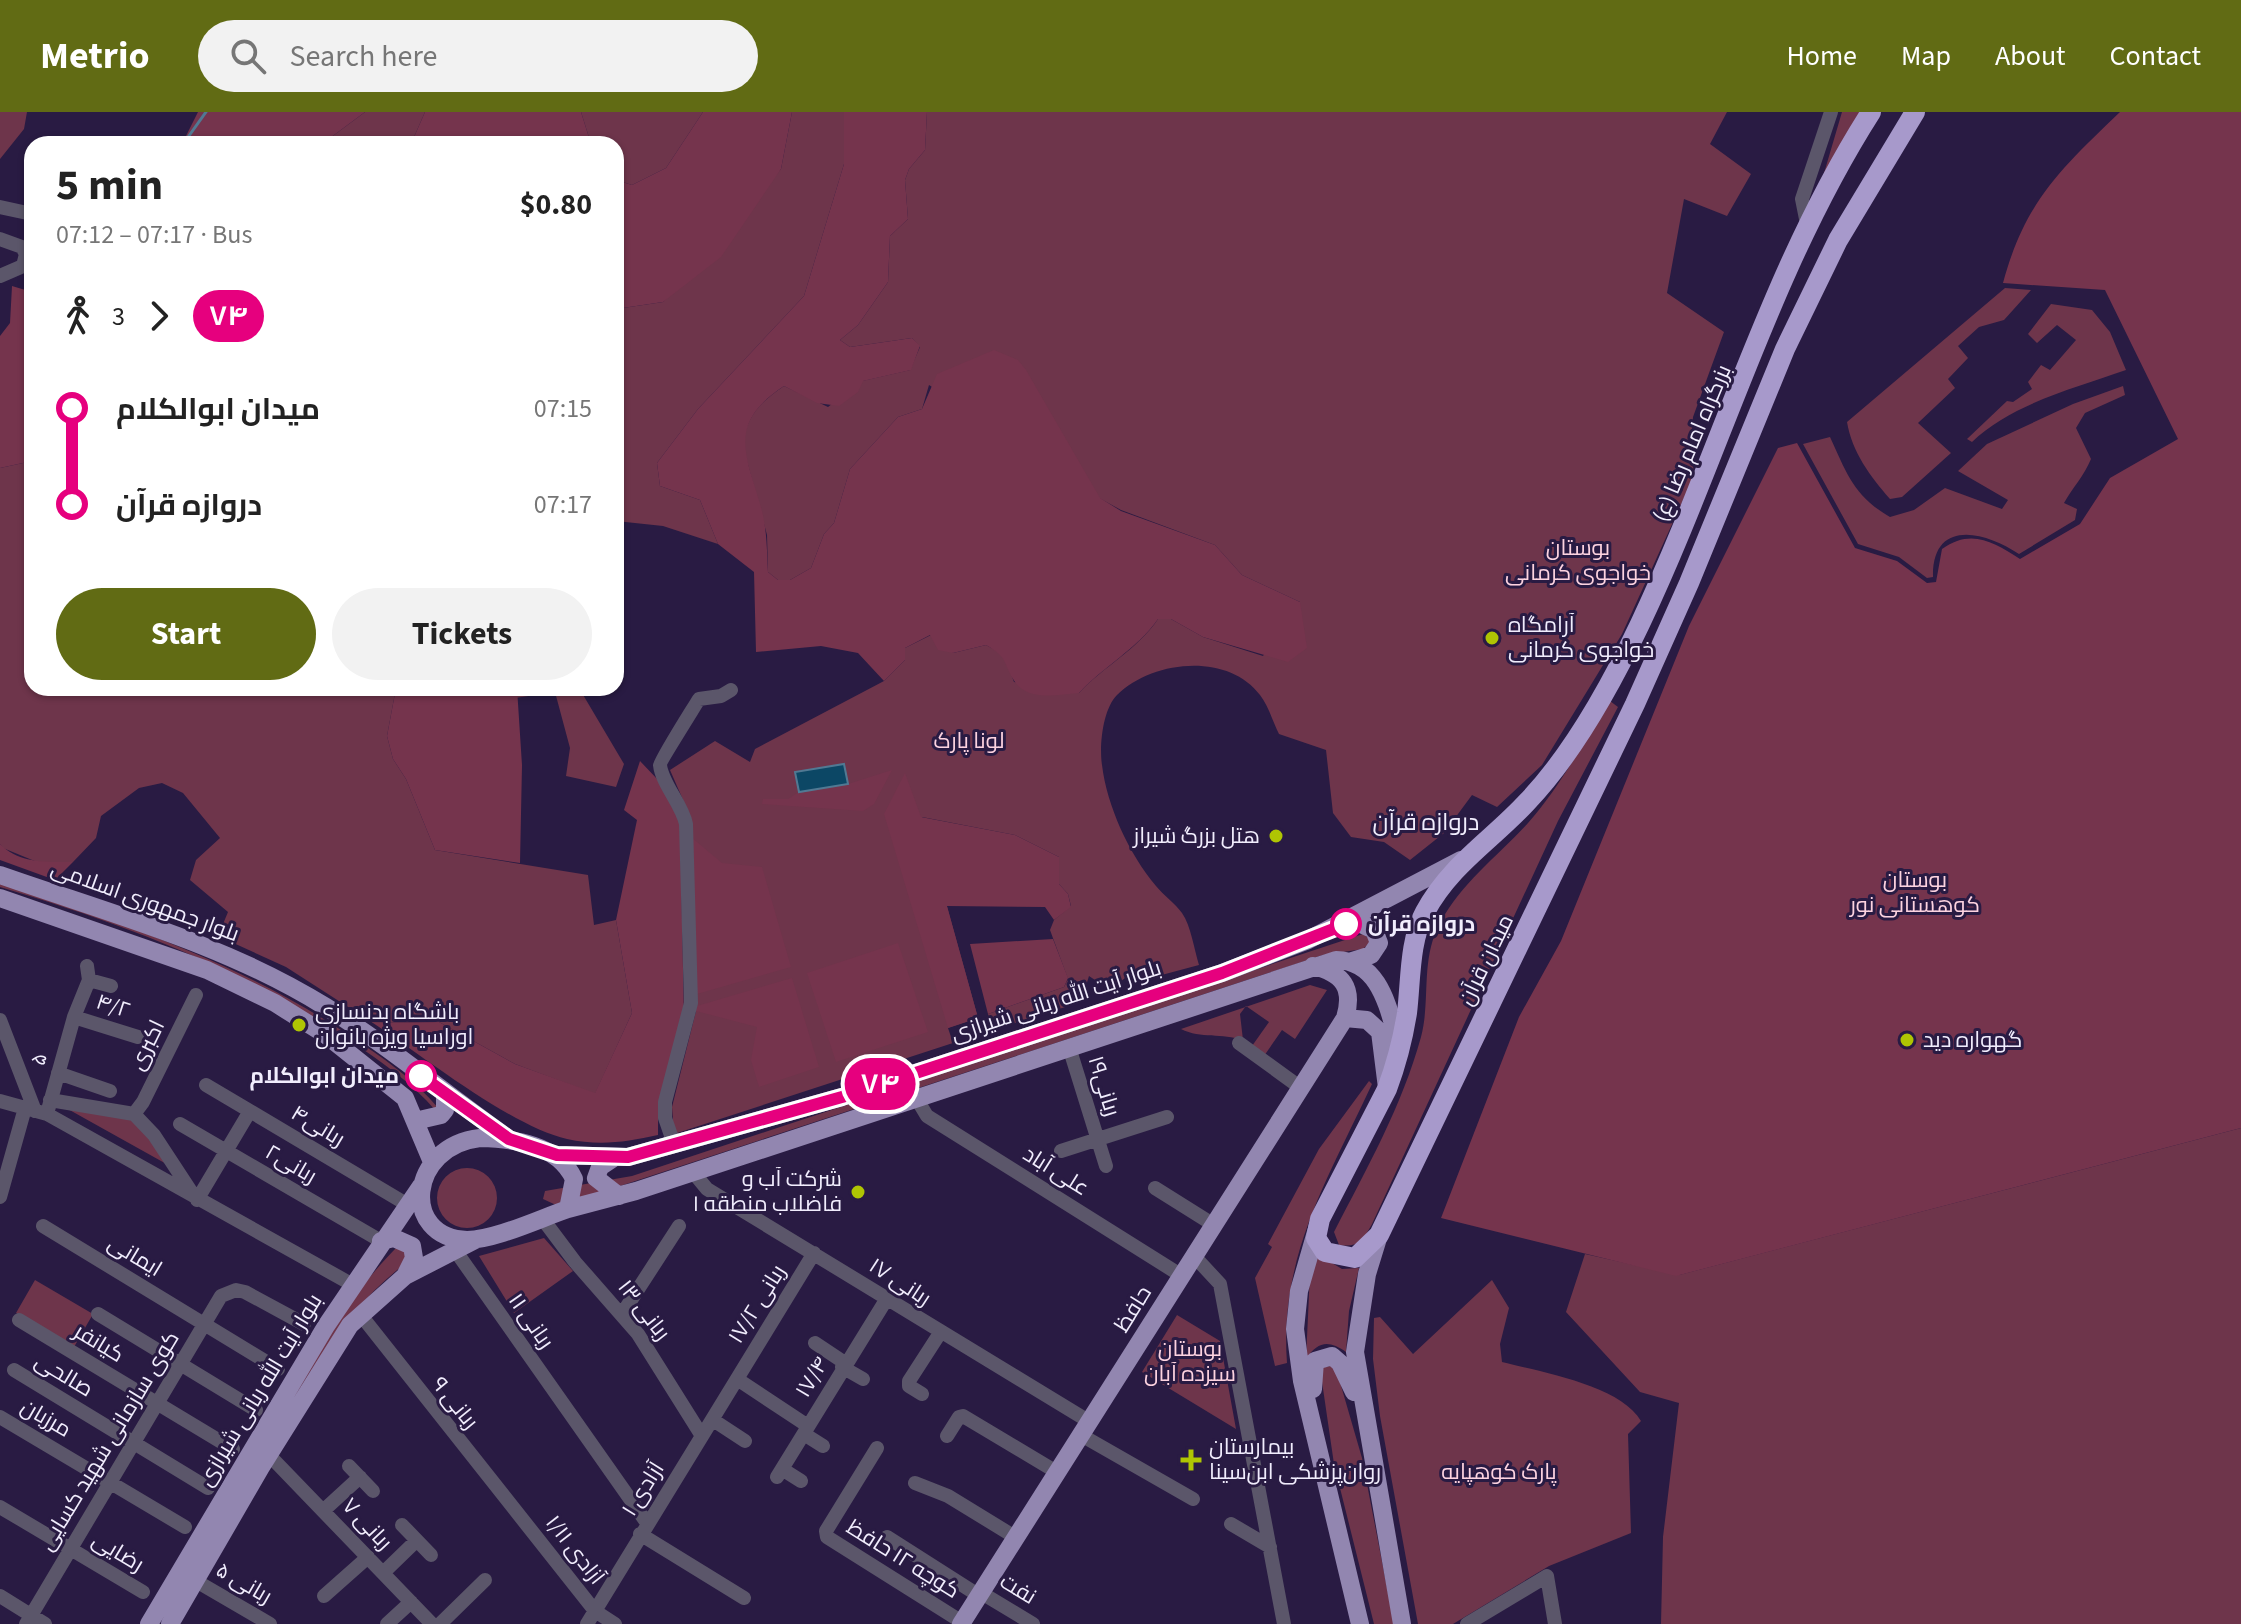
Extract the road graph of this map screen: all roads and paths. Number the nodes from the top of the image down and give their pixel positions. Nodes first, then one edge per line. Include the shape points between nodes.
1 (1831, 112) edge
2 (1871, 112) edge
3 (1915, 112) edge
4 (0, 207) edge
5 (24, 212) edge
6 (1807, 224) junction
7 (0, 239) edge
8 (24, 250) edge
9 (24, 262) edge
10 (0, 276) edge
11 (731, 690) dead end
12 (1461, 860) junction
13 (0, 875) edge
14 (0, 898) edge
15 (1353, 920) junction
16 (1352, 961) junction
17 (1313, 966) junction
18 (111, 986) dead end
19 (196, 995) dead end
20 (74, 1017) junction
21 (1345, 1018) junction
22 (0, 1020) edge
23 (138, 1037) dead end
24 (1239, 1043) dead end
25 (1399, 1044) junction
26 (1069, 1047) junction
27 (5, 1052) edge
28 (58, 1073) junction
29 (206, 1085) dead end
30 (1301, 1088) junction
31 (1387, 1089) junction
32 (110, 1091) dead end
33 (445, 1093) junction
34 (915, 1096) junction
35 (0, 1101) edge
36 (40, 1108) junction
37 (250, 1111) junction
38 (134, 1114) junction
39 (1167, 1117) dead end
40 (415, 1121) junction
41 (180, 1124) dead end
42 (509, 1139) junction
43 (1098, 1139) junction
44 (674, 1144) junction
45 (1061, 1151) dead end
46 (226, 1152) junction
47 (557, 1155) junction
48 (612, 1159) junction
49 (432, 1162) junction
50 (1106, 1166) dead end
51 (693, 1172) junction
52 (421, 1186) junction
53 (1155, 1188) dead end
54 (619, 1196) junction
55 (0, 1197) edge
56 (197, 1200) junction
57 (408, 1205) junction
58 (568, 1209) junction
59 (542, 1218) junction
60 (1320, 1219) junction
61 (1214, 1225) junction
62 (43, 1226) dead end
63 (679, 1226) dead end
64 (1379, 1235) junction
65 (477, 1239) junction
66 (381, 1241) junction
67 (455, 1250) junction
68 (814, 1253) junction
69 (1194, 1256) junction
70 (405, 1276) junction
71 (1182, 1276) junction
72 (353, 1285) junction
73 (886, 1300) junction
74 (98, 1314) dead end
75 (360, 1314) junction
76 (622, 1314) junction
77 (19, 1320) dead end
78 (205, 1324) junction
79 (304, 1324) dead end
80 (940, 1333) junction
81 (815, 1343) dead end
82 (181, 1363) junction
83 (844, 1365) junction
84 (278, 1369) dead end
85 (14, 1370) dead end
86 (737, 1379) junction
87 (863, 1379) dead end
88 (922, 1394) dead end
89 (158, 1403) junction
90 (256, 1410) dead end
91 (0, 1417) edge
92 (1364, 1417) junction
93 (713, 1420) junction
94 (1314, 1427) junction
95 (1086, 1429) junction
96 (806, 1430) junction
97 (702, 1436) junction
98 (947, 1436) dead end
99 (745, 1441) dead end
100 (134, 1442) junction
101 (823, 1446) dead end
102 (877, 1448) dead end
103 (233, 1449) dead end
104 (269, 1455) junction
105 (1055, 1471) junction
106 (801, 1481) dead end
107 (110, 1482) junction
108 (915, 1483) dead end
109 (208, 1488) dead end
110 (373, 1491) dead end
111 (1193, 1499) dead end
112 (0, 1507) edge
113 (324, 1510) junction
114 (222, 1515) junction
115 (520, 1517) joint
116 (1231, 1524) dead end
117 (402, 1525) dead end
118 (185, 1527) dead end
119 (644, 1529) junction
120 (887, 1537) dead end
121 (1015, 1537) junction
122 (416, 1541) junction
123 (1270, 1547) junction
124 (70, 1549) junction
125 (431, 1555) dead end
126 (368, 1557) junction
127 (383, 1573) junction
128 (485, 1580) dead end
129 (196, 1581) junction
130 (143, 1592) dead end
131 (979, 1594) junction
132 (0, 1596) edge
133 (324, 1596) dead end
134 (744, 1598) dead end
135 (411, 1602) junction
136 (591, 1618) edge
137 (28, 1620) edge
138 (961, 1623) edge
139 (45, 1624) edge
140 (149, 1624) edge
141 (170, 1624) edge
142 (270, 1624) edge
143 (387, 1624) edge
144 (432, 1624) edge
145 (440, 1624) edge
146 (615, 1624) edge
147 (1033, 1624) edge
148 (1284, 1624) edge
149 (1360, 1624) edge
150 (1402, 1624) edge
151 (1467, 1624) edge
152 (1555, 1624) edge

1 - 6 street via 1802,199
2 - 6 highway, بزرگراه امام رضا (ع)
3 - 64 highway, میدان قرآن via 1838,240 1785,349 1635,704
4 - 5 street
6 - 12 highway, بزرگراه امام رضا (ع) via 1639,626 1584,726 1543,784
7 - 8 street
9 - 10 street
11 - 44 street via 699,699 683,731 662,755 660,767 686,824 691,1003 665,1102
12 - 15 main road, بلوار آیت الله ربانی شیرازی
12 - 25 highway via 1419,924
13 - 33 main road, بلوار جمهوری اسلامی via 201,943 252,967 327,1007
14 - 40 main road, بلوار جمهوری اسلامی via 207,970 275,1003 397,1091
15 - 16 main road via 1374,930 1379,943 1371,955
15 - 44 main road, بلوار آیت الله ربانی شیرازی via 1222,973 842,1097
16 - 17 main road
16 - 25 main road via 1377,983
17 - 21 main road via 1345,983 1350,1002
17 - 26 main road
18 - 20 street, ۵ via 88,973
19 - 38 street, اکبری
20 - 23 street, ۴/۲
20 - 28 street, ۵
21 - 30 main road, حافظ
21 - 31 main road via 1367,1020 1380,1032
22 - 27 street
24 - 30 street
25 - 31 highway
26 - 34 main road
26 - 43 street, ربانی۱۹
27 - 36 street
28 - 32 street
28 - 36 street, ۵
29 - 37 street, ربانی۴
30 - 61 main road, حافظ
31 - 60 highway
33 - 40 main road via 441,1115
33 - 42 main road, بلوار جمهوری اسلامی
34 - 51 main road
34 - 71 street, علی آباد via 927,1116
35 - 36 street
36 - 38 street
36 - 55 street, ۵
36 - 56 street
37 - 46 street
37 - 57 street, ربانی۴
38 - 56 street
39 - 43 street
40 - 49 main road, بلوار جمهوری اسلامی
41 - 46 street, ربانی۲
42 - 47 main road
42 - 49 main road via 464,1140
43 - 45 street
43 - 50 street, ربانی۱۹
44 - 48 main road, بلوار آیت الله ربانی شیرازی
46 - 56 street
46 - 66 street, ربانی۲
47 - 48 main road, بلوار آیت الله ربانی شیرازی
47 - 58 main road via 574,1179
48 - 54 main road via 600,1167 596,1178
49 - 52 main road
51 - 54 main road
51 - 68 street, ربانی ۱۷ via 707,1189
52 - 57 main road, بلوار آیت الله ربانی شیرازی
52 - 65 main road via 423,1208 435,1227 454,1238
53 - 61 street
54 - 58 main road
56 - 72 street
57 - 66 main road, بلوار آیت الله ربانی شیرازی
58 - 59 main road
59 - 65 main road
59 - 76 street, ربانی ۱۳
60 - 64 highway via 1316,1238 1325,1252 1338,1258 1355,1258
60 - 94 main road via 1299,1291 1295,1329
61 - 69 main road, حافظ
62 - 78 street, ایمانی
63 - 76 street
64 - 92 main road via 1355,1352
65 - 67 main road, بلوار آیت الله ربانی شیرازی
66 - 70 main road via 394,1238 412,1246 414,1258
66 - 72 main road, بلوار آیت الله ربانی شیرازی
67 - 70 main road, بلوار آیت الله ربانی شیرازی
67 - 119 street, ربانی ۱۱
68 - 73 street, ربانی ۱۷
68 - 86 street, ربانی ۱۷/۲
69 - 71 main road, حافظ
69 - 123 street via 1220,1284
70 - 75 main road, بلوار آیت الله ربانی شیرازی
71 - 95 main road, حافظ
72 - 114 main road, بلوار آیت الله ربانی شیرازی
73 - 80 street, ربانی ۱۷
73 - 83 street, ۱۷/۴
74 - 82 street
75 - 104 main road, بلوار آیت الله ربانی شیرازی via 326,1359
75 - 115 street, ربانی ۹
76 - 97 street, ربانی ۱۳
77 - 89 street, کیانفر
78 - 79 street, کوی سازمانی شهید کسایی via 221,1296 236,1290
78 - 82 street, کوی سازمانی شهید کسایی
78 - 84 street, ایمانی
80 - 88 street via 909,1381
80 - 95 street, ربانی ۱۷
81 - 83 street
82 - 89 street, کوی سازمانی شهید کسایی
82 - 90 street
83 - 87 street
83 - 96 street, ۱۷/۴
85 - 100 street, صالحی
86 - 93 street, آزادی ۱
86 - 96 street
89 - 100 street, کوی سازمانی شهید کسایی
89 - 103 street, کیانفر
91 - 107 street, مرزبان
92 - 94 main road via 1340,1363 1322,1356 1312,1370
92 - 150 main road
93 - 97 street, آزادی ۱
93 - 99 street
94 - 149 main road
95 - 105 main road, حافظ
95 - 111 street, ربانی ۱۷
96 - 101 street
96 - 106 street, ۱۷/۴ via 780,1473
97 - 119 street, آزادی ۱
98 - 105 street via 963,1416
100 - 107 street, کوی سازمانی شهید کسایی
100 - 109 street, صالحی
102 - 138 street, کوچه ۱۲ حافظ via 827,1537
104 - 113 street, ربانی ۷
104 - 114 main road, بلوار آیت الله ربانی شیرازی
105 - 121 main road, حافظ
107 - 118 street, مرزبان
107 - 124 street, کوی سازمانی شهید کسایی
108 - 121 street via 948,1496
110 - 113 street via 354,1472
112 - 124 street, رضایی
113 - 126 street, ربانی ۷
114 - 129 main road, بلوار آیت الله ربانی شیرازی
114 - 140 main road, بلوار آیت الله ربانی شیرازی
115 - 136 street, آزادی ۱/۱۱
116 - 123 street
117 - 122 street
119 - 134 street
119 - 136 street, آزادی ۱
120 - 131 street, نفت
121 - 131 main road, حافظ
122 - 125 street
122 - 127 street
123 - 148 street
124 - 130 street, رضایی
124 - 137 street, کوی سازمانی شهید کسایی
126 - 127 street, ربانی ۷
126 - 133 street
127 - 135 street, ربانی ۷
128 - 145 street
129 - 141 main road, بلوار آیت الله ربانی شیرازی
129 - 142 street, ربانی ۵
131 - 138 main road, حافظ
131 - 147 street, نفت
132 - 137 street
135 - 143 street
135 - 144 street, ربانی ۷
136 - 146 street, آزادی ۱/۱۱
137 - 139 street
151 - 152 street via 1547,1576

